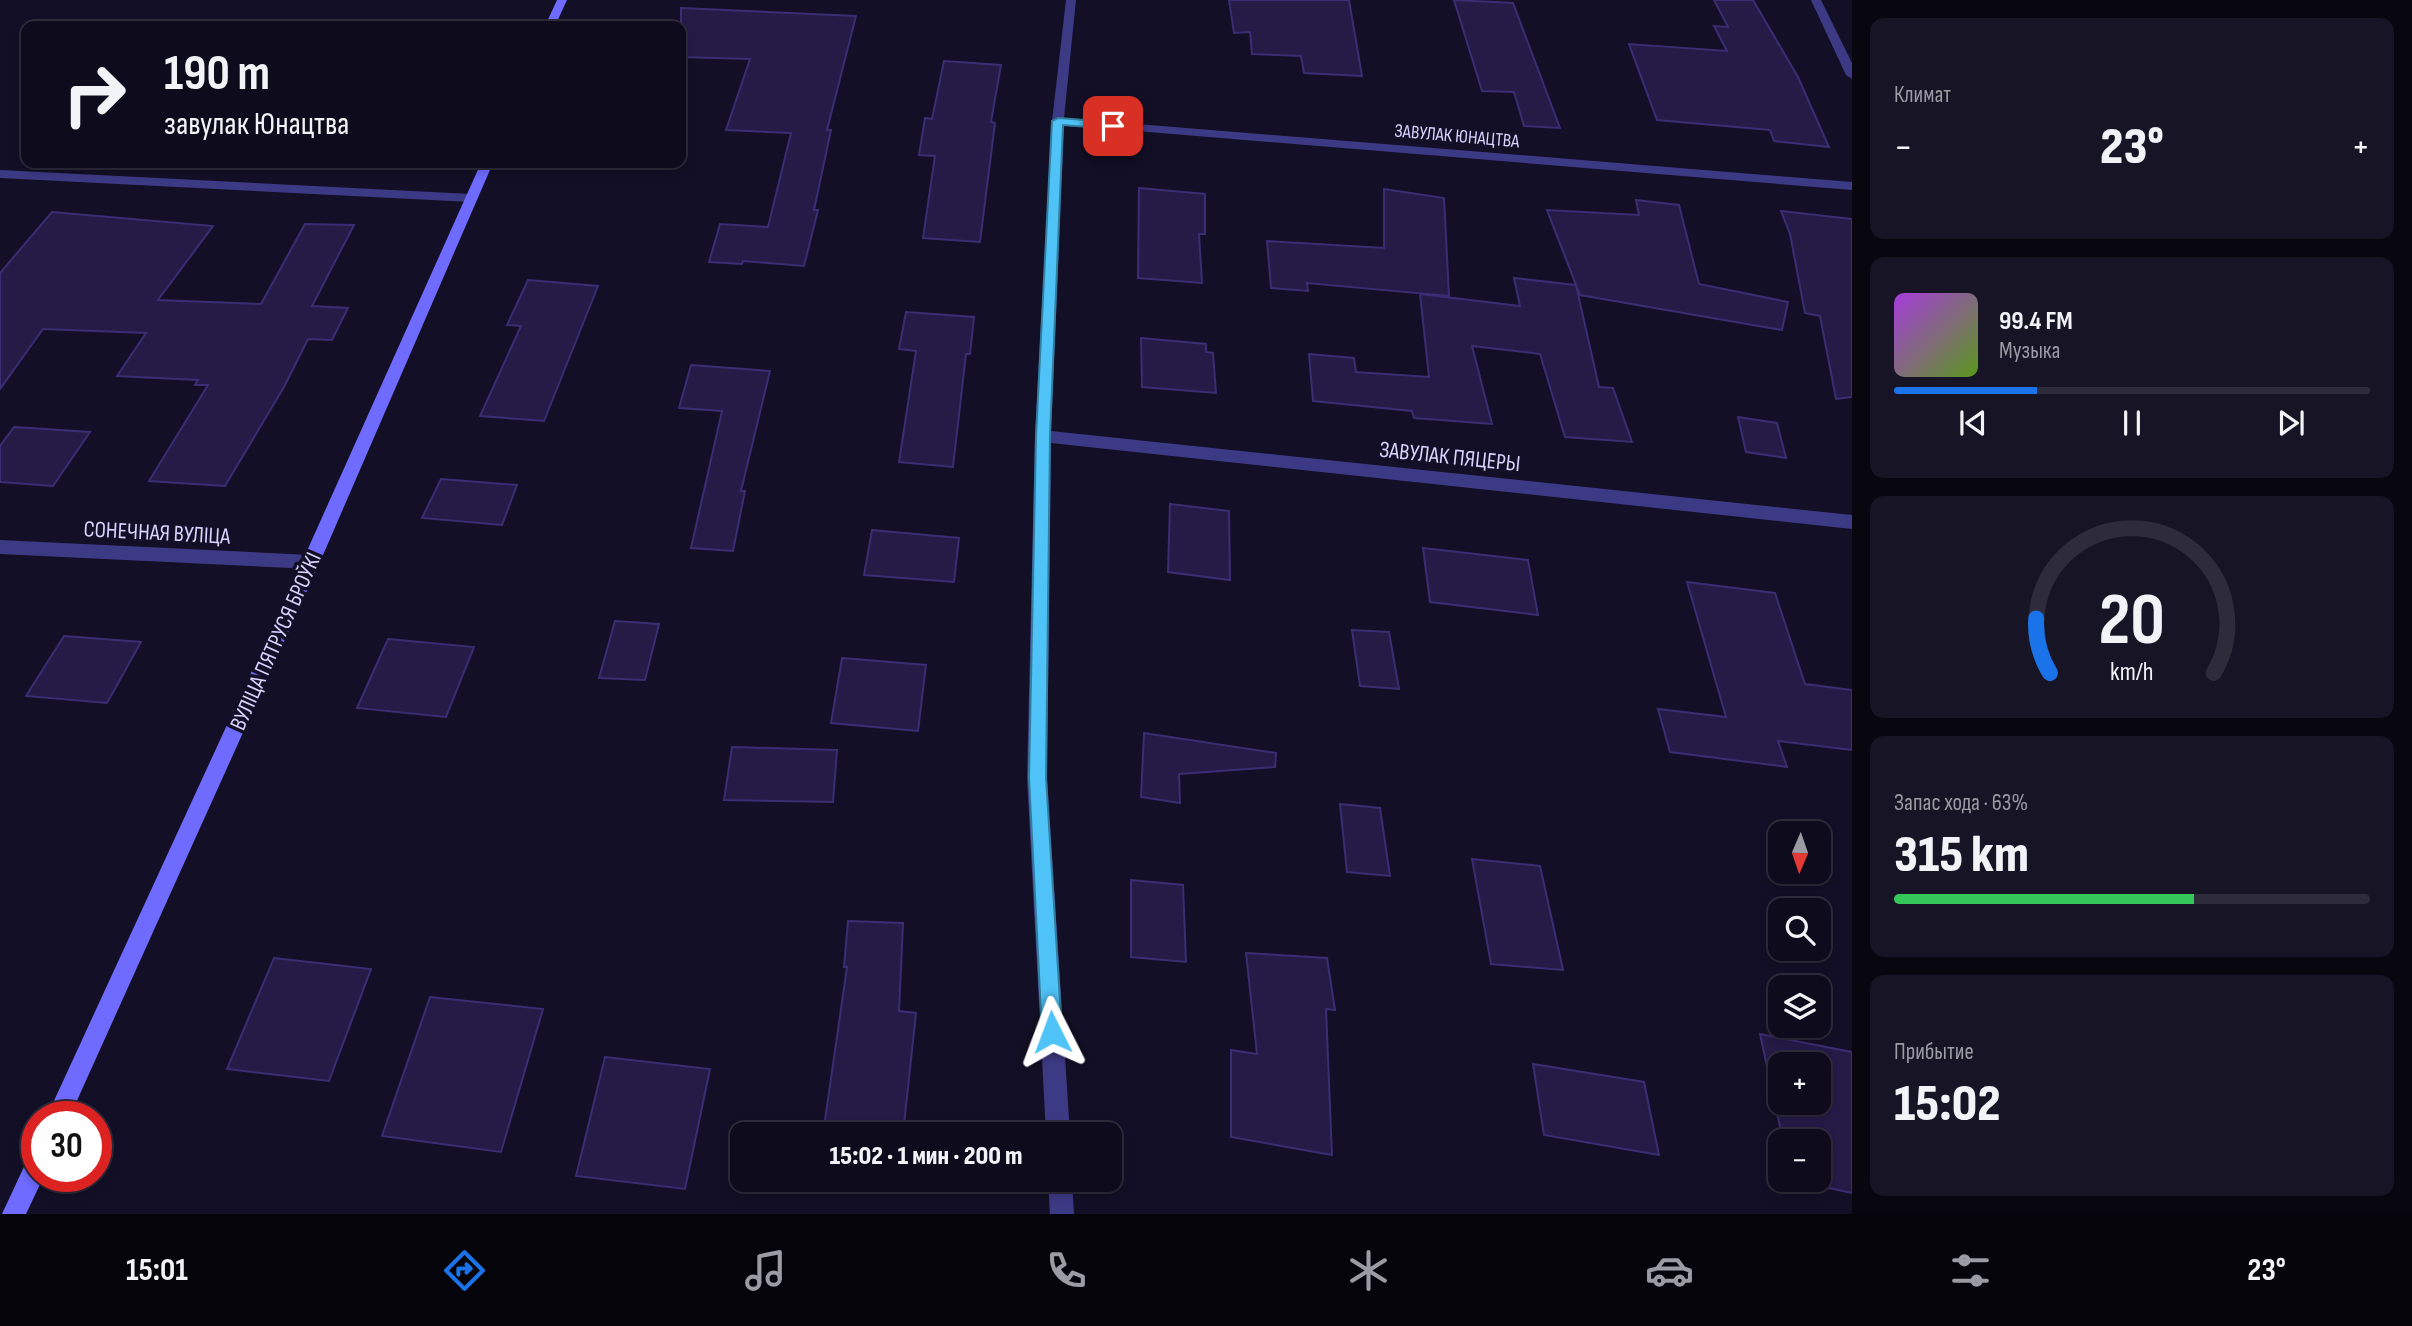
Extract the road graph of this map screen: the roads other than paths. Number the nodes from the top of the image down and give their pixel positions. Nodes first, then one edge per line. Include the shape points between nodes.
1 (562, 0) edge
2 (1071, 0) edge
3 (1816, 0) edge
4 (552, 21) edge
5 (1852, 75) edge
6 (1058, 121) junction
7 (485, 168) edge
8 (0, 174) edge
9 (1852, 186) edge
10 (471, 198) junction
11 (1043, 436) junction
12 (1852, 522) edge
13 (0, 547) edge
14 (311, 562) junction
15 (65, 1101) edge
16 (1057, 1122) edge
17 (24, 1192) edge
18 (1061, 1192) edge
19 (14, 1214) edge
20 (1062, 1214) edge

1 - 4 street
2 - 6 street
3 - 5 street
6 - 9 street, ЗАВУЛАК ЮНАЦТВА
6 - 11 street
7 - 10 street, ВУЛІЦА ПЯТРУСЯ БРОЎКІ
8 - 10 street
10 - 14 street, ВУЛІЦА ПЯТРУСЯ БРОЎКІ
11 - 12 street, ЗАВУЛАК ПЯЦЕРЫ
11 - 16 street via 1037,778
13 - 14 street, СОНЕЧНАЯ ВУЛІЦА
14 - 15 street, ВУЛІЦА ПЯТРУСЯ БРОЎКІ
17 - 19 street
18 - 20 street

